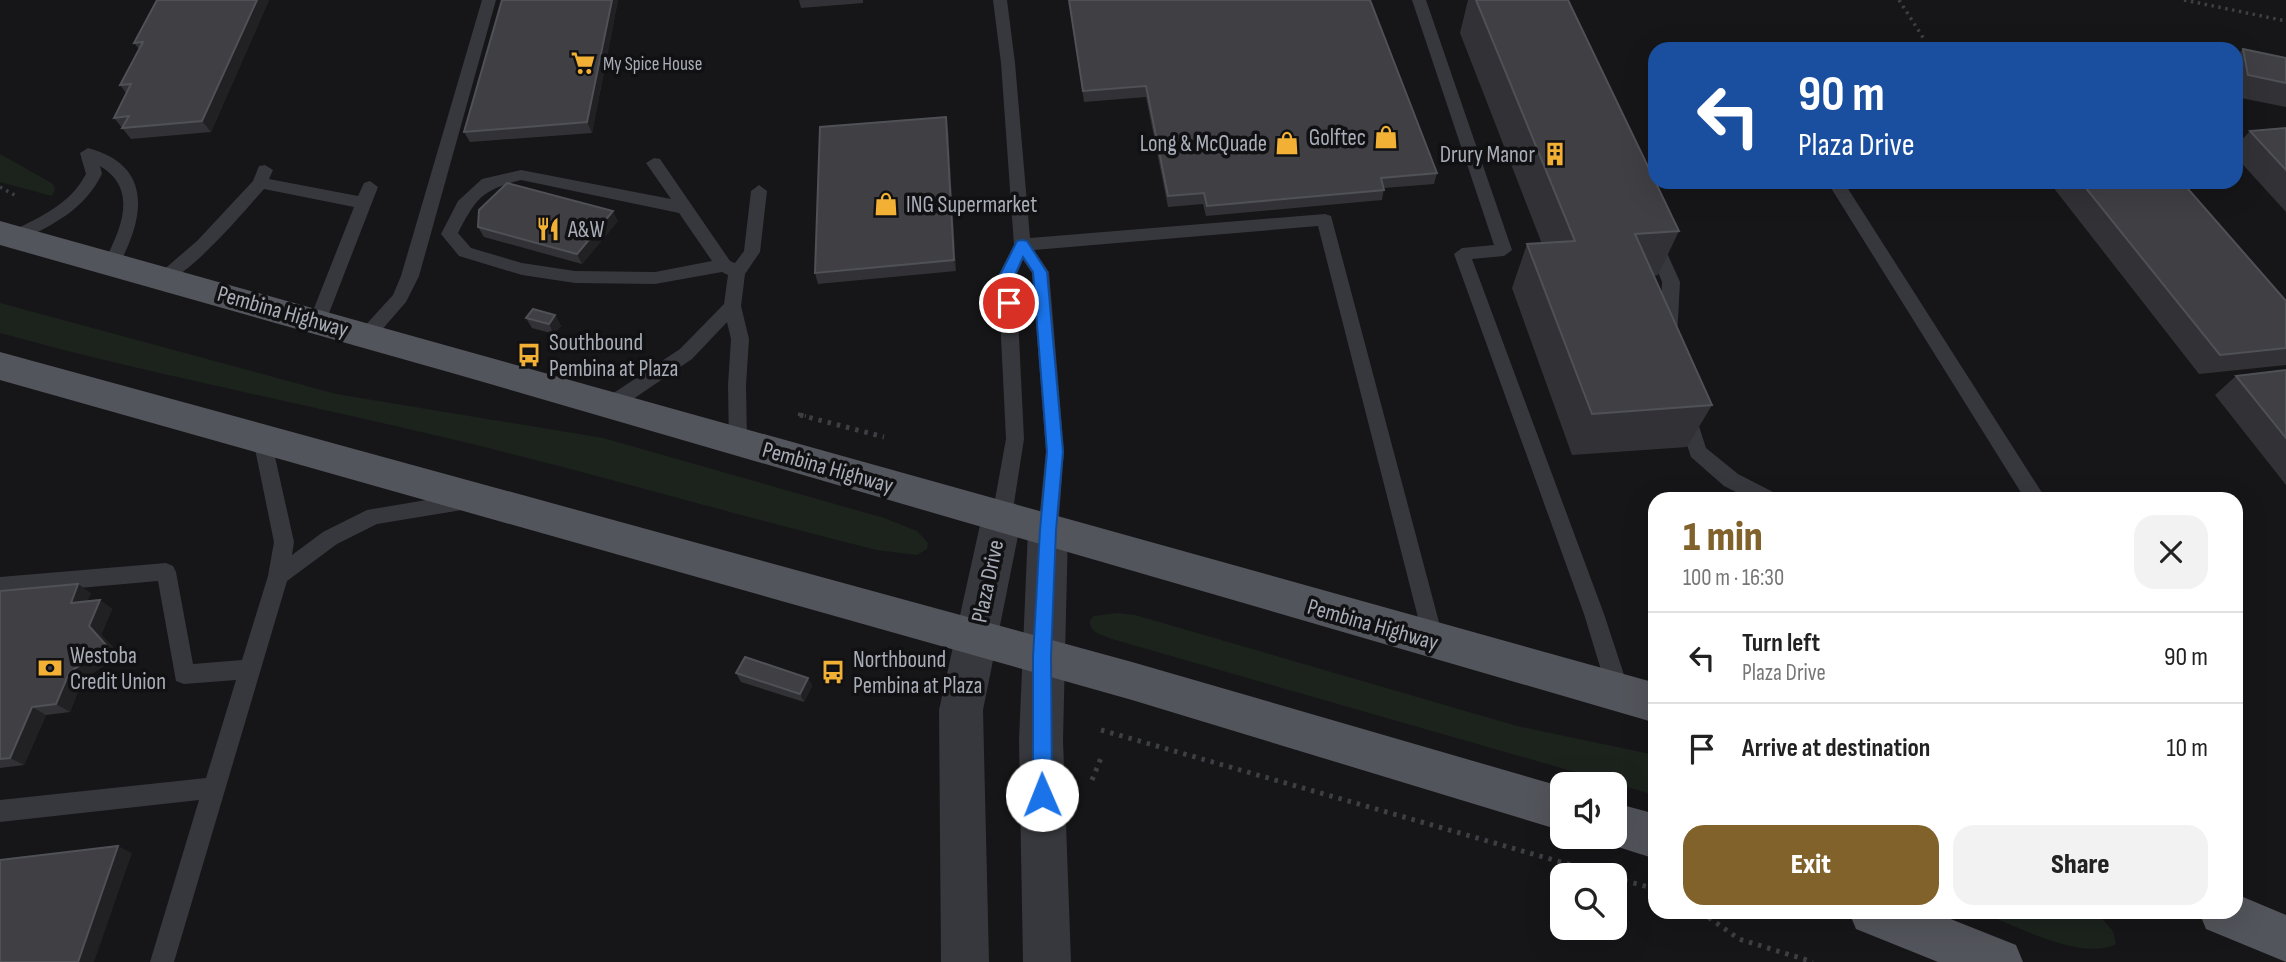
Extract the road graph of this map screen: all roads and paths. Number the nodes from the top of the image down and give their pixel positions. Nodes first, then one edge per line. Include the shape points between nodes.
1 (489, 0) edge
2 (1000, 0) edge
3 (1419, 0) edge
4 (1899, 0) edge
5 (2185, 0) edge
6 (2286, 21) edge
7 (1924, 38) dead end
8 (654, 163) dead end
9 (1840, 189) edge
10 (759, 191) dead end
11 (685, 208) junction
12 (1648, 230) edge
13 (7, 235) edge
14 (1022, 245) junction
15 (111, 264) junction
16 (730, 269) junction
17 (163, 278) junction
18 (732, 306) junction
19 (318, 321) junction
20 (367, 335) junction
21 (1668, 353) edge
22 (2, 368) edge
23 (1683, 403) edge
24 (610, 405) junction
25 (262, 439) junction
26 (738, 442) junction
27 (1754, 492) edge
28 (2032, 492) edge
29 (483, 499) junction
30 (1002, 516) junction
31 (1048, 530) junction
32 (278, 576) junction
33 (0, 586) edge
34 (975, 638) junction
35 (1434, 641) junction
36 (1042, 657) junction
37 (250, 668) junction
38 (1637, 698) edge
39 (1101, 730) dead end
40 (214, 788) junction
41 (1550, 805) edge
42 (0, 811) edge
43 (1627, 829) edge
44 (1648, 835) edge
45 (1564, 863) edge
46 (1627, 881) edge
47 (1648, 887) edge
48 (1710, 919) edge
49 (1891, 919) edge
50 (2239, 919) edge
51 (2286, 939) edge
52 (162, 962) edge
53 (965, 962) edge
54 (1047, 962) edge
55 (1812, 962) edge
56 (1999, 962) edge

1 - 20 lane via 410,276 400,298
2 - 14 lane, Plaza Drive
3 - 38 lane via 1504,250 1462,254 1594,614
4 - 7 path
5 - 6 path
8 - 11 lane
9 - 28 lane
10 - 16 lane via 752,252
11 - 16 lane
11 - 16 lane via 521,175 488,183 464,205 449,234 465,252 522,269 575,277 655,278
12 - 21 lane via 1671,282
13 - 15 main road, Pembina Highway
13 - 15 lane via 69,208 84,194 94,174 88,153 116,170 128,188 129,224
14 - 30 lane, Plaza Drive via 1007,275 1015,439
14 - 31 lane, Plaza Drive via 1040,272 1055,452
14 - 35 lane via 1325,220
15 - 17 main road, Pembina Highway
16 - 18 lane
17 - 19 main road, Pembina Highway
17 - 19 lane via 203,245 263,177 367,195
18 - 24 lane via 687,354
18 - 26 lane via 740,339
19 - 20 main road, Pembina Highway
20 - 24 main road, Pembina Highway
22 - 25 main road
23 - 27 lane via 1698,453
24 - 26 main road, Pembina Highway
25 - 29 main road
25 - 32 lane via 284,542
26 - 30 main road, Pembina Highway
29 - 32 lane via 374,516 330,538
29 - 34 main road
30 - 31 main road, Pembina Highway
30 - 34 street, Plaza Drive
31 - 35 main road, Pembina Highway
31 - 36 street, Plaza Drive
32 - 37 lane
33 - 37 lane via 166,572 184,674
34 - 36 main road
34 - 53 street, Plaza Drive via 961,709
35 - 38 main road, Pembina Highway
36 - 41 main road
36 - 54 street, Plaza Drive
37 - 40 lane
39 - 45 path
40 - 42 lane
40 - 52 lane
43 - 44 main road
46 - 47 path
48 - 55 path via 1739,939
49 - 56 main road
50 - 51 main road

